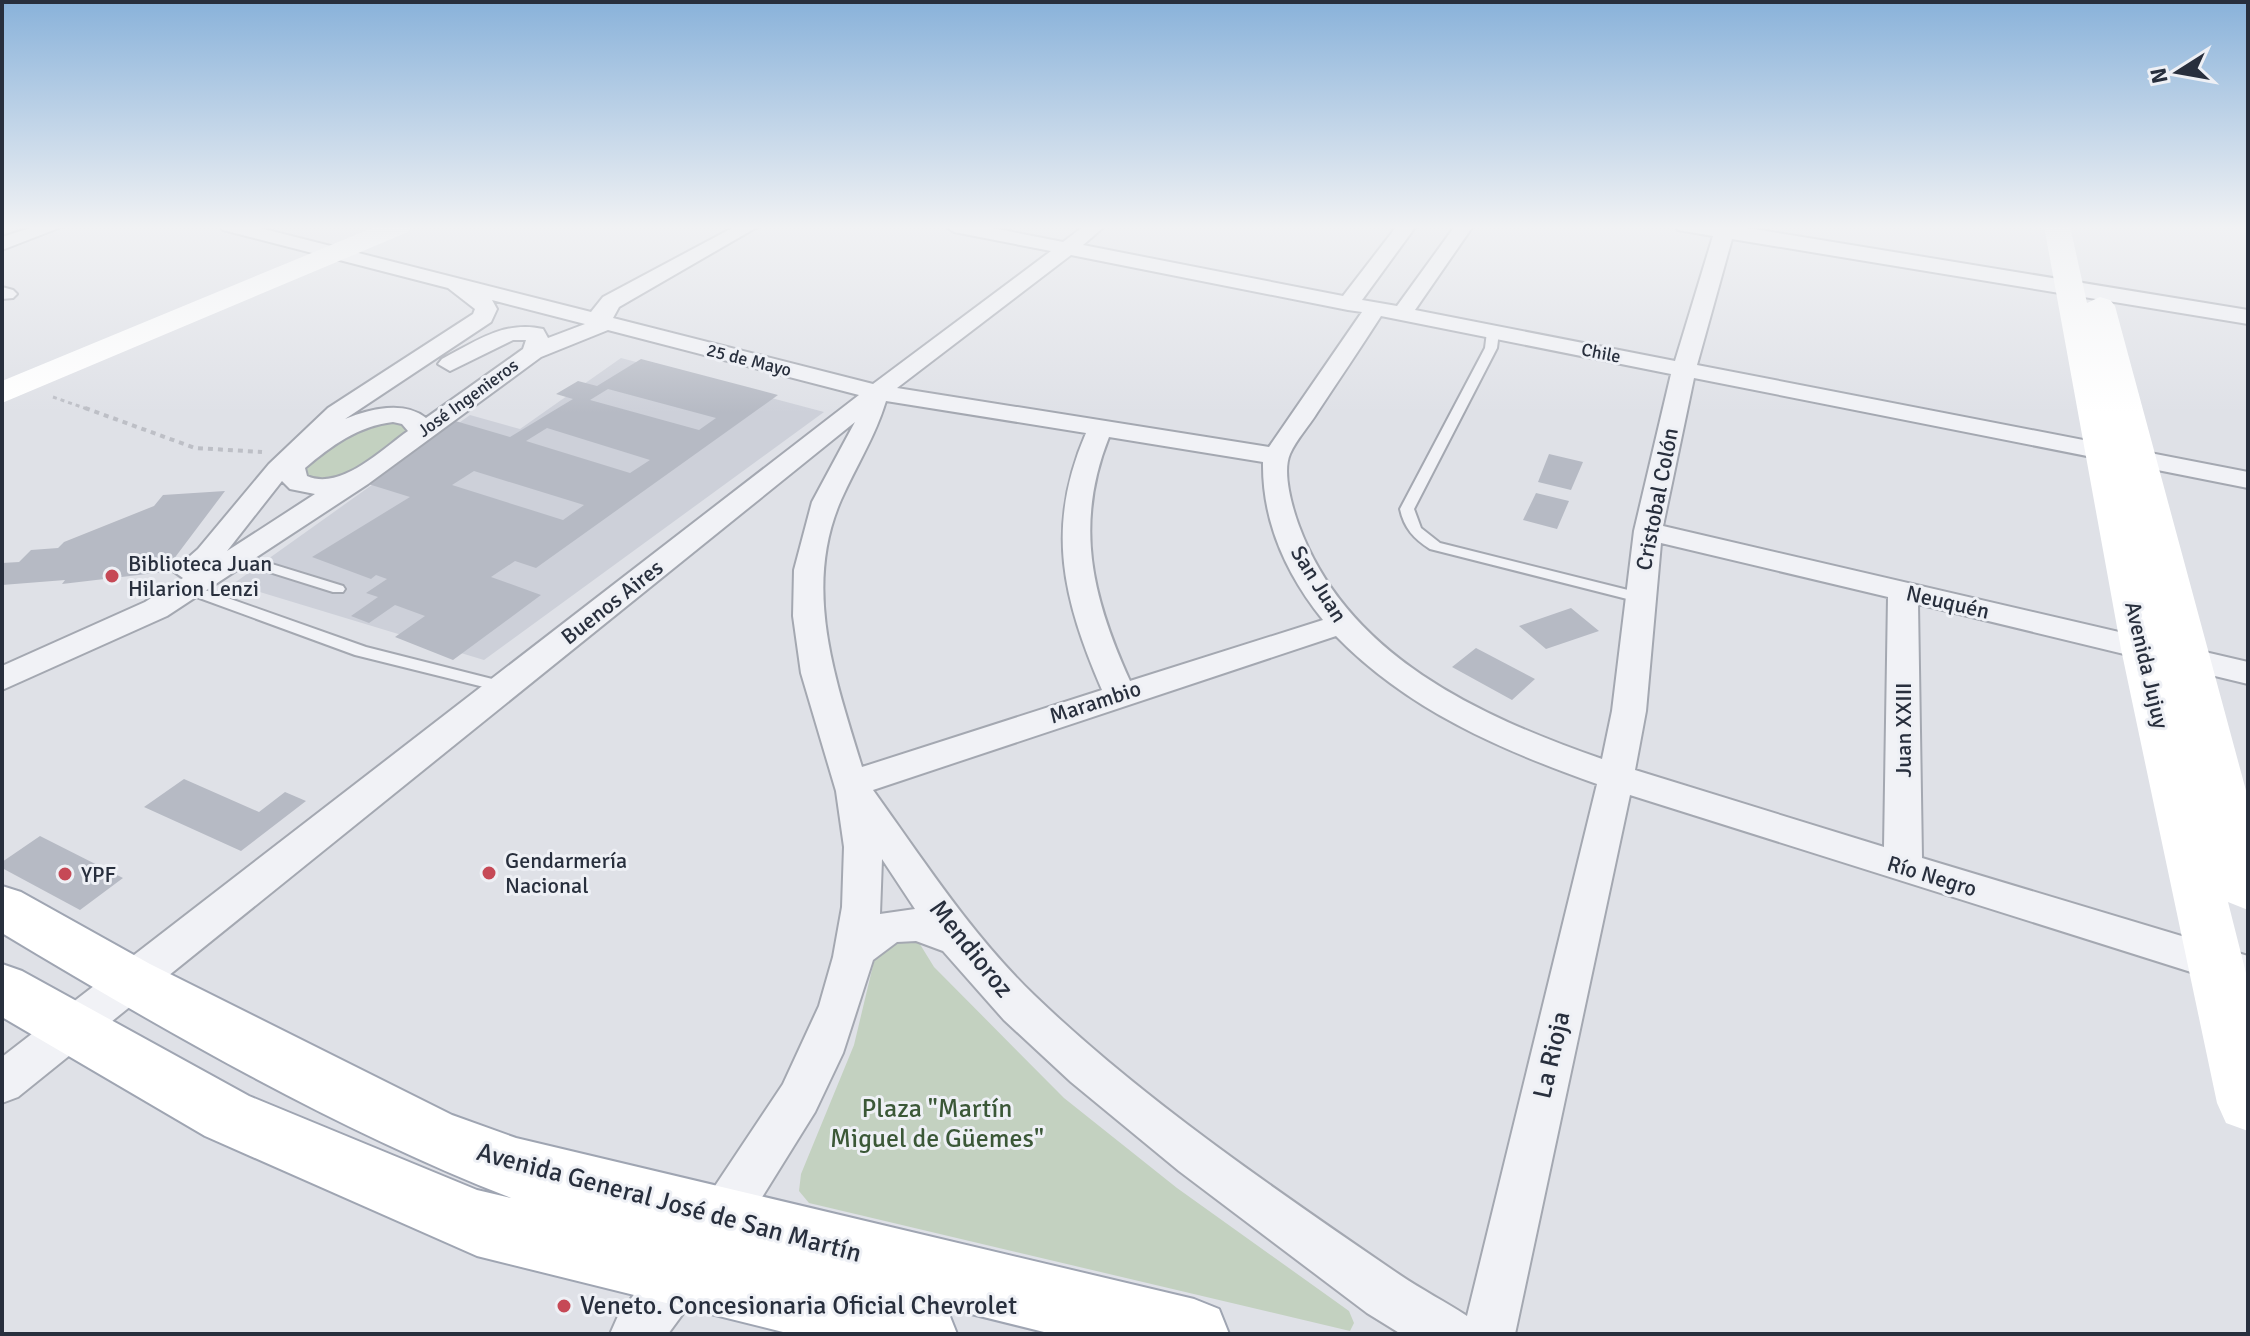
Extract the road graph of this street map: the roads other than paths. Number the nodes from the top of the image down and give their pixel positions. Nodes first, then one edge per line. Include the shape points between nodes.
1 (252, 288) edge
2 (458, 288) edge
3 (468, 288) edge
4 (636, 288) edge
5 (1014, 288) edge
6 (1269, 288) edge
7 (1360, 288) edge
8 (1420, 288) edge
9 (1708, 288) edge
10 (2068, 288) edge
11 (2083, 291) junction
12 (1348, 304) junction
13 (1375, 309) junction
14 (1402, 314) junction
15 (2248, 317) edge
16 (603, 324) junction
17 (1493, 332) junction
18 (533, 352) junction
19 (1684, 369) junction
20 (12, 389) edge
21 (877, 392) junction
22 (367, 418) junction
23 (1100, 429) junction
24 (420, 432) junction
25 (2120, 455) junction
26 (1276, 456) junction
27 (278, 463) junction
28 (359, 478) junction
29 (2248, 480) edge
30 (236, 521) junction
31 (281, 527) junction
32 (1648, 531) junction
33 (222, 556) junction
34 (182, 585) junction
35 (338, 589) dead end
36 (1903, 592) junction
37 (1639, 597) junction
38 (1341, 624) junction
39 (2143, 649) junction
40 (2186, 659) junction
41 (2, 670) edge
42 (2248, 673) edge
43 (2, 679) edge
44 (504, 687) junction
45 (1120, 694) junction
46 (1616, 777) junction
47 (850, 784) junction
48 (1903, 868) junction
49 (2248, 889) edge
50 (2, 907) edge
51 (957, 939) junction
52 (857, 950) junction
53 (2232, 968) edge
54 (130, 981) junction
55 (2, 988) edge
56 (71, 1029) junction
57 (2, 1083) edge
58 (2248, 1103) edge
59 (702, 1245) junction
60 (636, 1334) edge
61 (922, 1334) edge
62 (1194, 1334) edge
63 (1449, 1334) edge
64 (1489, 1334) edge

1 - 20 street
2 - 27 street via 483,302 483,317 337,413
3 - 16 street, 25 de Mayo
4 - 16 street via 611,302 601,313
5 - 21 street, Buenos Aires
6 - 12 street, Chile
7 - 12 street
8 - 14 street
9 - 19 street, Cristobal Colón
10 - 11 street
11 - 15 street
11 - 25 street, Avenida Jujuy
12 - 13 street, Chile
13 - 14 street, Chile
13 - 26 street
14 - 17 street, Chile
16 - 18 street, José Ingenieros
16 - 21 street, 25 de Mayo
17 - 19 street, Chile
17 - 37 lane via 1491,348 1407,509 1409,523 1435,546
18 - 22 street via 538,339 528,331 491,340
18 - 24 street, José Ingenieros
19 - 25 street, Chile
19 - 32 street, Cristobal Colón
21 - 23 street, 25 de Mayo
21 - 44 street, Buenos Aires
21 - 47 street, Mendioroz via 871,418 826,502 809,570 808,616 817,673
22 - 24 street via 409,417
22 - 27 street
23 - 26 street, 25 de Mayo
23 - 45 street via 1079,476 1073,522 1078,582 1094,637
24 - 28 street, José Ingenieros
25 - 29 street, Chile
25 - 39 street, Avenida Jujuy
25 - 40 street, Avenida Jujuy
26 - 38 street, San Juan via 1279,507 1292,543
27 - 28 street via 308,486
27 - 30 street
28 - 31 street, José Ingenieros
30 - 31 street
30 - 33 street
31 - 33 street, José Ingenieros
32 - 36 street, Neuquén
32 - 37 street, Cristobal Colón
33 - 34 street, José Ingenieros
33 - 35 lane
34 - 41 street, José Ingenieros
34 - 43 street via 115,631
34 - 44 lane via 361,651
36 - 39 street, Neuquén
36 - 48 street, Juan XXIII
37 - 46 street, Cristobal Colón via 1629,711
38 - 45 street, Marambio
38 - 46 street, San Juan via 1389,669 1439,701 1507,736
39 - 40 street, Neuquén
39 - 53 street, Avenida Jujuy
40 - 42 street, Neuquén
40 - 49 street, Avenida Jujuy
44 - 54 street, Buenos Aires
45 - 47 street, Marambio
46 - 48 street, Río Negro
46 - 64 street, La Rioja
47 - 51 street, Mendioroz
47 - 52 street via 863,852
48 - 53 street, Río Negro
50 - 54 street, Avenida General José de San Martín
51 - 52 street via 925,923 910,922 890,927
51 - 63 street, Mendioroz via 1019,1007 1086,1068 1372,1286
52 - 59 street via 812,1077 778,1138
53 - 58 street, Avenida Jujuy
54 - 56 street, Buenos Aires
54 - 59 street, Avenida General José de San Martín via 434,1138
55 - 56 street, Avenida General José de San Martín
56 - 57 street, Buenos Aires
56 - 59 street, Avenida General José de San Martín via 227,1116 464,1218
59 - 60 street
59 - 61 street, Avenida General José de San Martín
59 - 62 street, Avenida General José de San Martín

